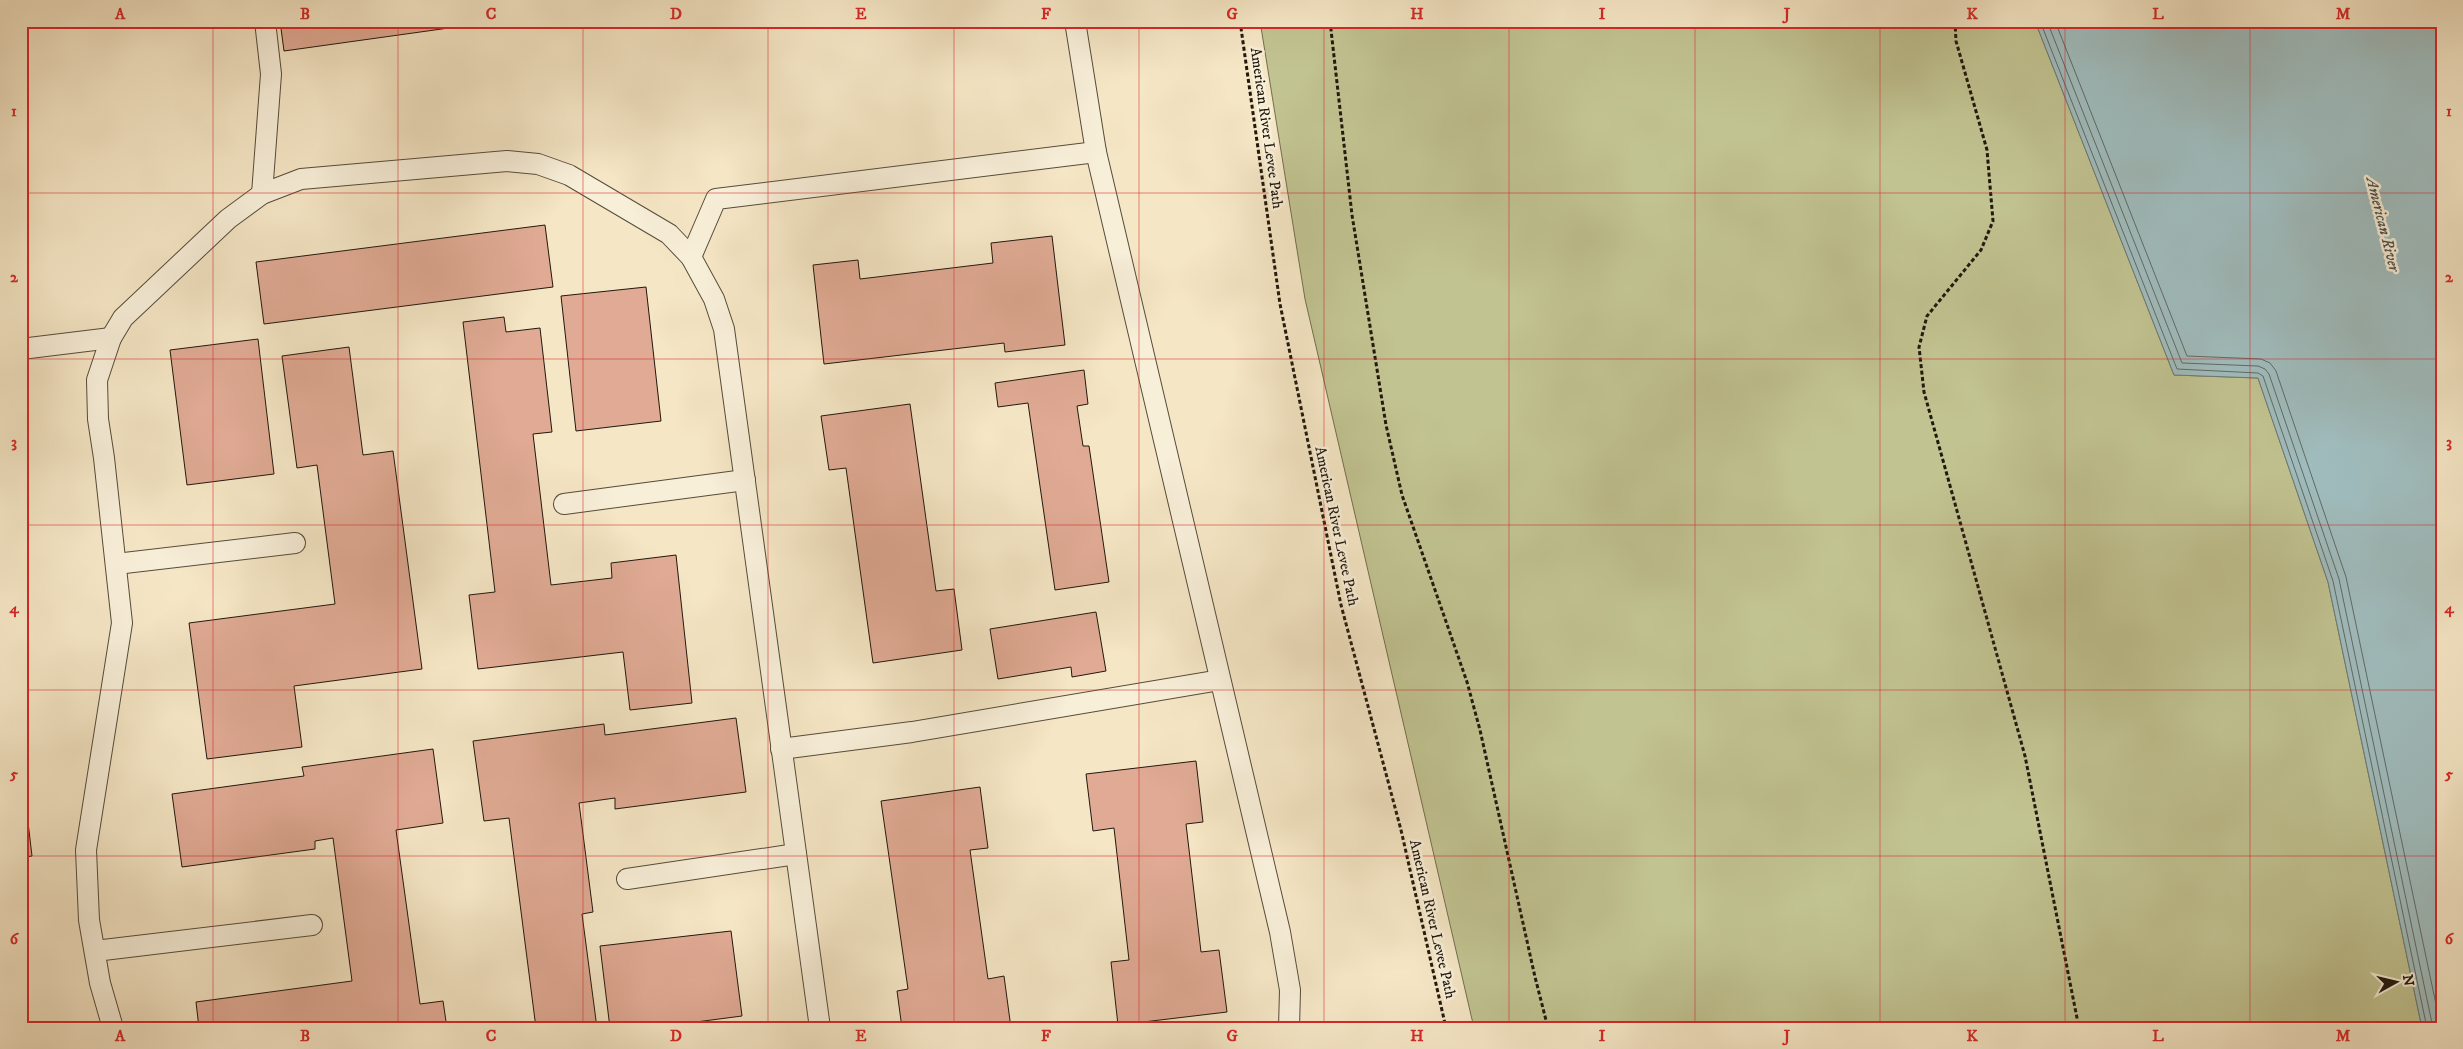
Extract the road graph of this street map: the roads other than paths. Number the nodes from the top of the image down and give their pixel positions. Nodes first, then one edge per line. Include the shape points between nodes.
1 (265, 21) edge
2 (1074, 21) edge
3 (1096, 152) junction
4 (262, 194) junction
5 (690, 258) junction
6 (111, 338) junction
7 (21, 349) edge
8 (745, 480) junction
9 (564, 504) dead end
10 (295, 543) dead end
11 (116, 564) junction
12 (1220, 680) junction
13 (781, 748) junction
14 (796, 854) junction
15 (626, 878) dead end
16 (312, 925) dead end
17 (95, 951) junction
18 (112, 1028) edge
19 (820, 1028) edge
20 (1289, 1028) edge

1 - 4 lane via 271,74
2 - 3 lane
3 - 5 lane via 716,199
3 - 12 lane
4 - 5 lane via 301,179 507,161 538,164 569,175 669,234
4 - 6 lane via 228,219 130,312
5 - 8 lane via 714,299 724,329
6 - 7 lane
6 - 11 lane via 97,380 98,420
8 - 9 lane
8 - 13 lane
10 - 11 lane
11 - 17 lane via 122,623 86,850 89,920
12 - 13 lane via 912,732
12 - 20 lane via 1280,932 1290,990
13 - 14 lane
14 - 15 lane
14 - 19 lane
16 - 17 lane
17 - 18 lane

